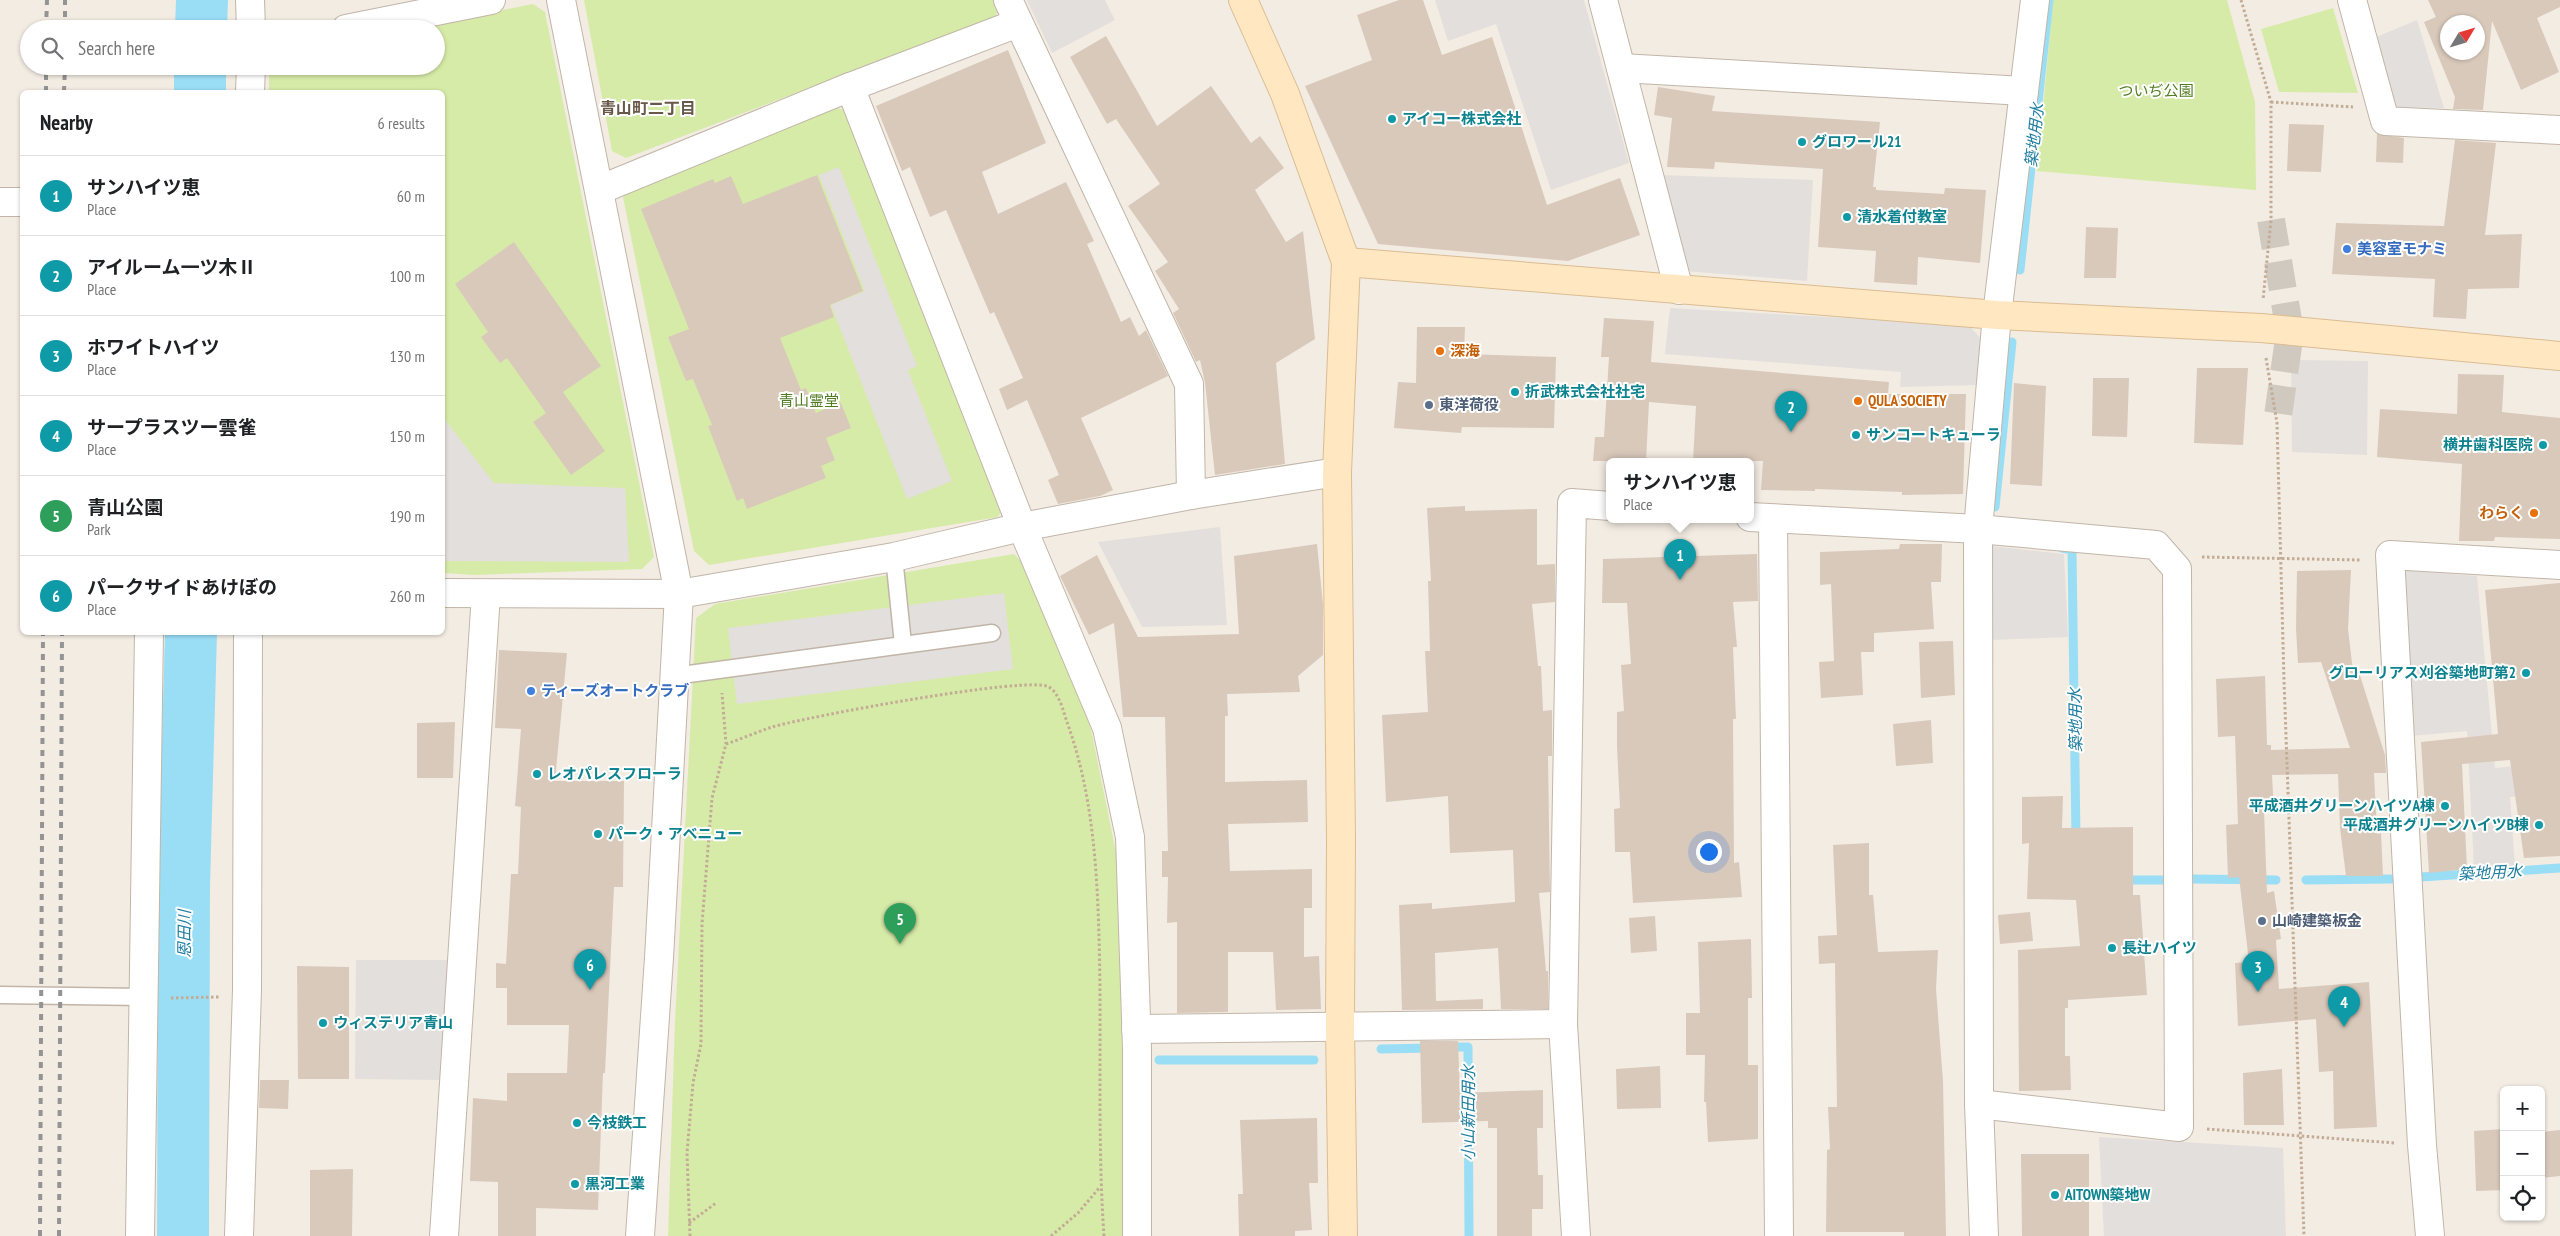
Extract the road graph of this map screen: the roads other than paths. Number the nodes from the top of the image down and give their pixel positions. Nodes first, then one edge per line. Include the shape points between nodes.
1 (250, 0) edge
2 (491, 0) edge
3 (561, 0) edge
4 (1243, 0) edge
5 (1603, 0) edge
6 (2035, 0) edge
7 (2352, 0) edge
8 (1013, 12) edge
9 (250, 20) edge
10 (391, 20) edge
11 (1621, 68) junction
12 (251, 75) edge
13 (850, 87) junction
14 (250, 90) edge
15 (2024, 91) junction
16 (2560, 130) edge
17 (599, 190) junction
18 (0, 202) edge
19 (20, 202) edge
20 (1346, 262) junction
21 (1679, 290) junction
22 (1997, 314) junction
23 (2560, 356) edge
24 (1337, 472) junction
25 (1192, 495) junction
26 (1606, 506) edge
27 (1762, 518) edge
28 (1022, 527) junction
29 (1978, 529) junction
30 (894, 557) junction
31 (2560, 565) edge
32 (445, 593) edge
33 (486, 594) junction
34 (679, 594) junction
35 (992, 633) dead end
36 (149, 635) edge
37 (248, 635) edge
38 (903, 644) junction
39 (674, 676) junction
40 (0, 995) edge
41 (142, 997) junction
42 (1563, 1024) junction
43 (1340, 1025) junction
44 (1136, 1029) junction
45 (1979, 1104) junction
46 (140, 1236) edge
47 (239, 1236) edge
48 (444, 1236) edge
49 (640, 1236) edge
50 (1137, 1236) edge
51 (1343, 1236) edge
52 (1576, 1236) edge
53 (1779, 1236) edge
54 (1984, 1236) edge
55 (2430, 1236) edge

1 - 9 street
2 - 10 street
3 - 17 street
4 - 20 street via 1285,94
5 - 11 street
6 - 15 street
7 - 16 street via 2385,121
8 - 13 street
8 - 25 street via 1189,384
11 - 15 street
11 - 21 street
12 - 14 street
13 - 17 street
13 - 28 street
15 - 22 street
17 - 34 street
18 - 19 street
20 - 21 street
20 - 24 street
21 - 22 street
22 - 23 street via 2261,328
22 - 29 street
24 - 25 street
24 - 43 street via 1342,841
25 - 28 street
26 - 42 street via 1572,503
27 - 29 street
27 - 53 street
28 - 30 street
28 - 44 street via 1107,728 1130,837
29 - 45 street
29 - 45 street via 2156,545 2177,569 2179,1127
30 - 34 street
30 - 38 lane
31 - 55 street via 2390,555 2422,1145
32 - 33 street
33 - 34 street
33 - 48 street
34 - 39 street
35 - 38 lane
36 - 41 street
37 - 47 street via 247,990
38 - 39 lane
39 - 49 street via 660,958
40 - 41 lane
41 - 46 street
42 - 43 street
42 - 52 street
43 - 44 street
43 - 51 street
44 - 50 street
45 - 54 street

